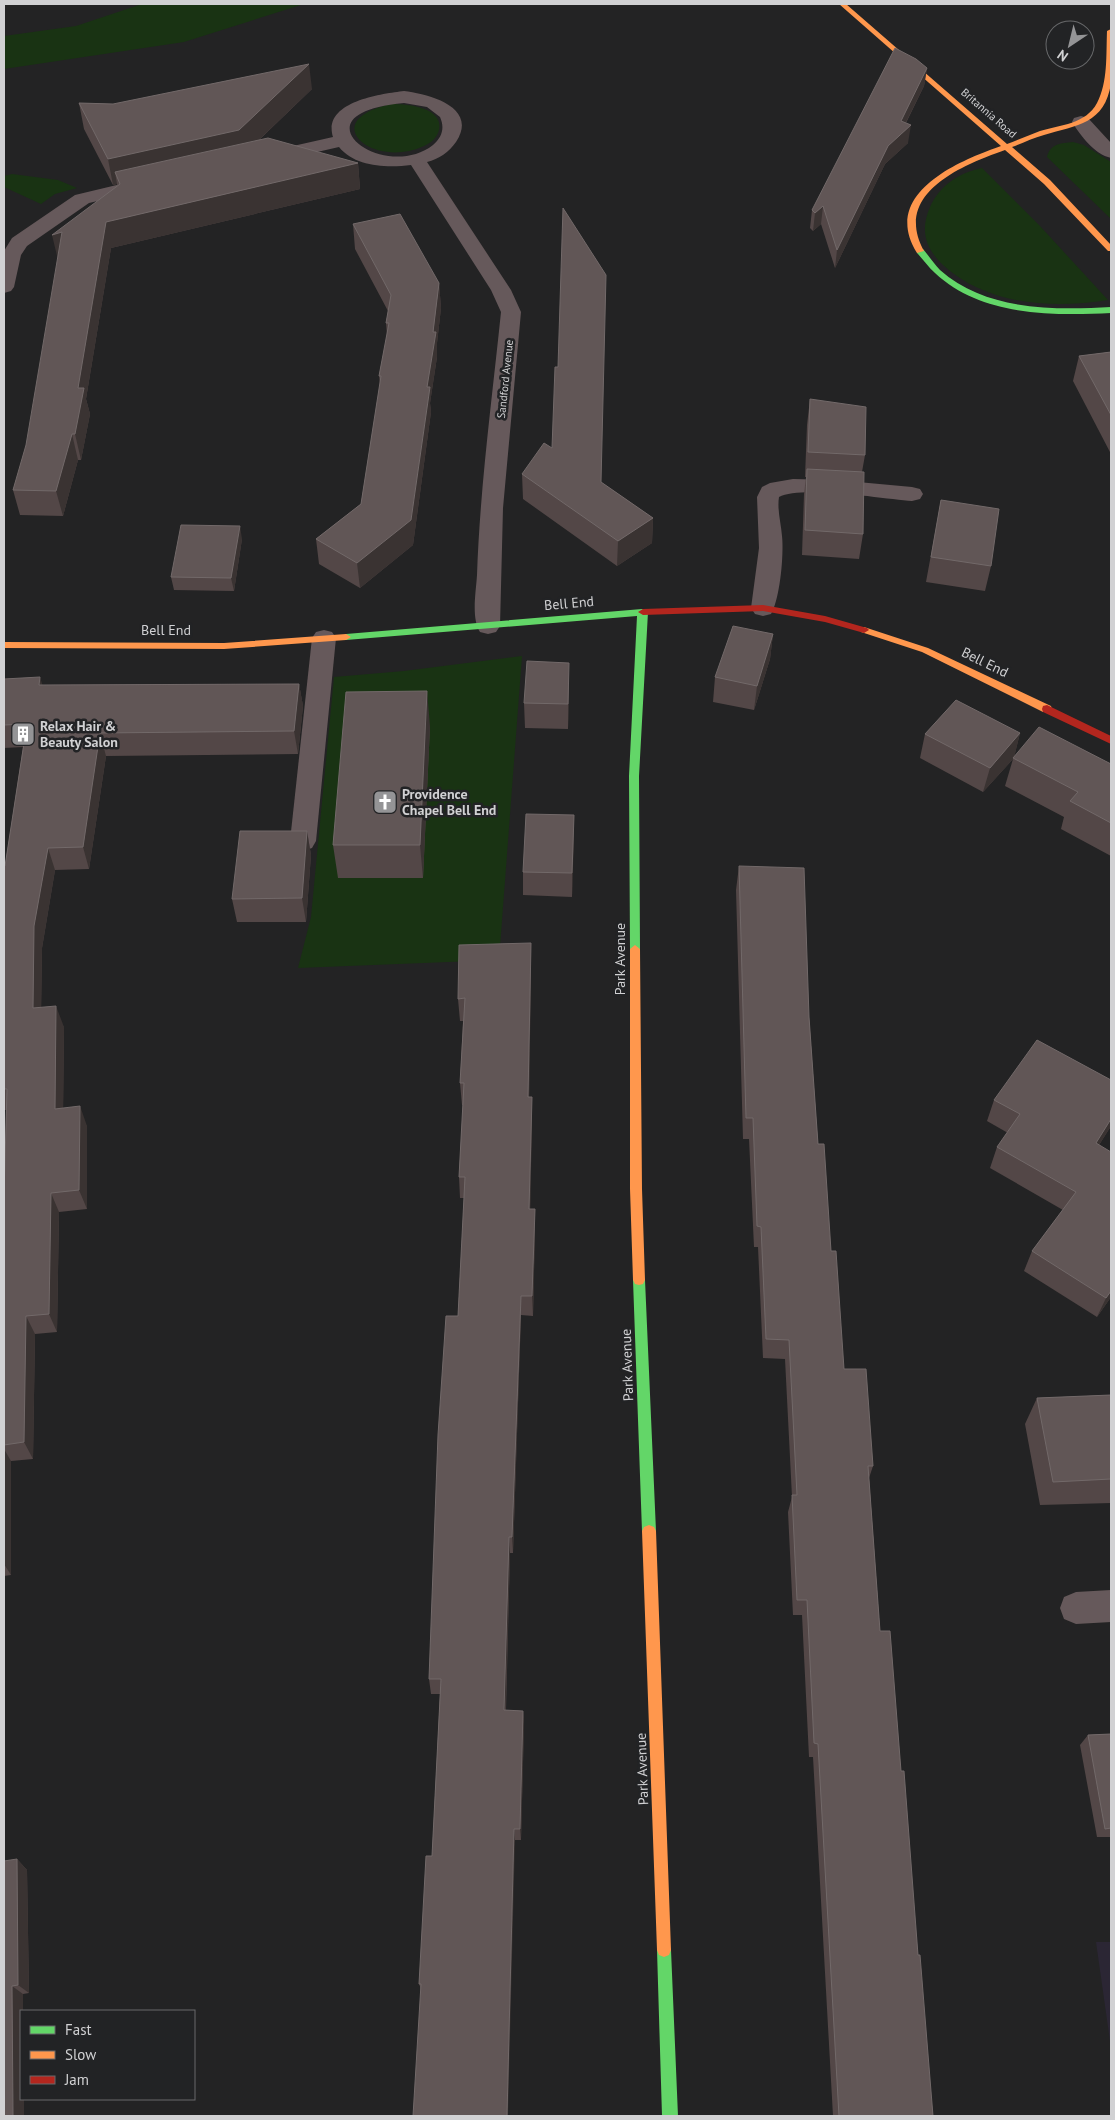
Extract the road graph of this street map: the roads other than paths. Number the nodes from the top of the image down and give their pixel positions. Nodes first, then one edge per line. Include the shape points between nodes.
1 (842, 4) edge
2 (1111, 31) edge
3 (1081, 122) junction
4 (343, 140) junction
5 (1008, 147) junction
6 (1111, 152) edge
7 (256, 159) edge
8 (416, 159) junction
9 (168, 179) edge
10 (1111, 250) edge
11 (4, 287) edge
12 (1111, 310) edge
13 (912, 494) dead end
14 (763, 608) junction
15 (642, 612) junction
16 (488, 626) junction
17 (324, 638) junction
18 (4, 645) edge
19 (1111, 740) edge
20 (303, 841) edge
21 (1111, 1606) edge
22 (1076, 1608) dead end
23 (670, 2116) edge

1 - 5 street, Britannia Road
2 - 3 street via 1102,103 1095,113
3 - 5 street via 1029,137
3 - 6 street
4 - 7 street
4 - 8 street via 364,156 380,160
4 - 8 street via 340,129 353,109 385,98 422,99 448,113 453,123 453,134 433,153
5 - 10 street, Britannia Road
5 - 12 street via 962,162 939,176 924,191 911,221 914,240 923,260 940,277 968,292 1005,305 1044,311
8 - 16 street, Sandford Avenue via 501,290 511,312 490,513
9 - 11 street via 82,199 63,210 19,242 11,255
13 - 14 street via 794,484 774,488 769,493 767,507 771,541
14 - 15 street, Bell End
14 - 19 street, Bell End via 825,619 926,650
15 - 16 street, Bell End
15 - 23 street, Park Avenue via 634,776 636,1189
16 - 17 street, Bell End
17 - 18 street, Bell End via 224,646
17 - 20 street
21 - 22 street

